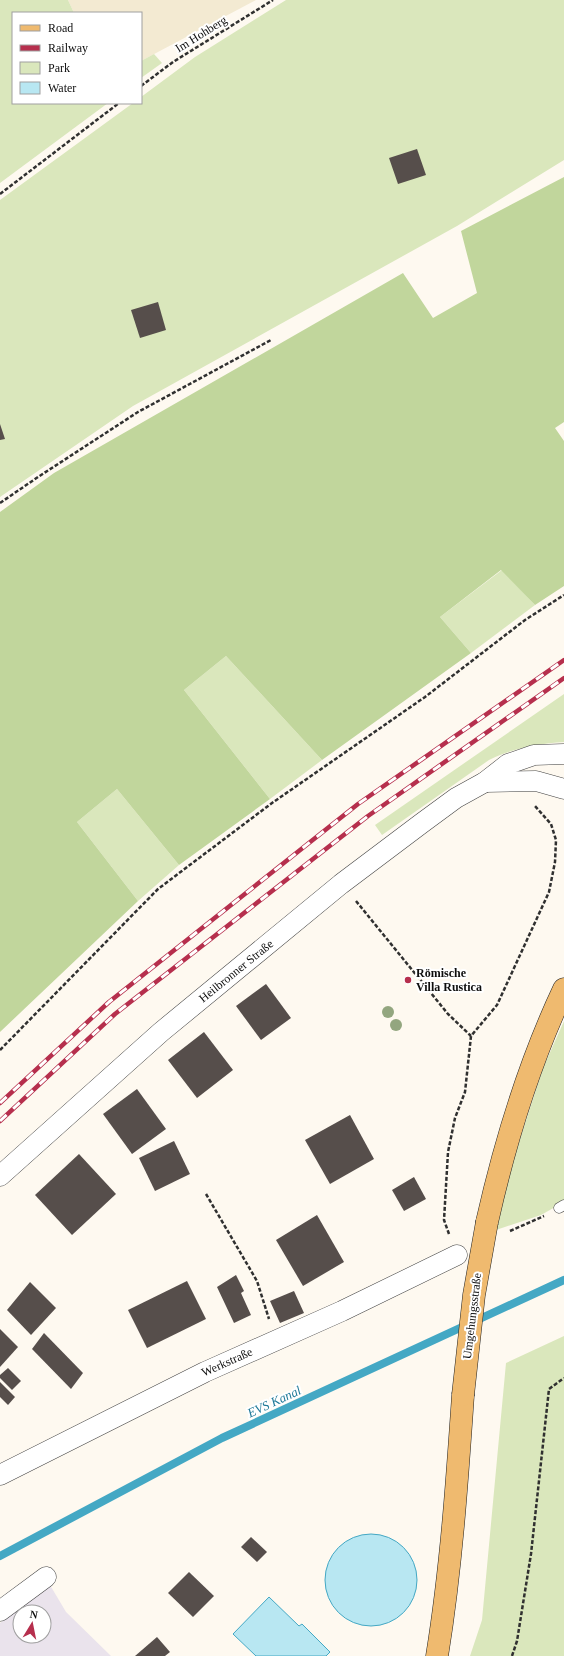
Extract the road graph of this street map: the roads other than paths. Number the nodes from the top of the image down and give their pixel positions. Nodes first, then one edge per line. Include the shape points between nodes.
1 (564, 754) edge
2 (485, 782) junction
3 (564, 789) edge
4 (564, 988) edge
5 (0, 1176) edge
6 (457, 1255) road end
7 (0, 1475) edge
8 (46, 1577) dead end
9 (0, 1611) edge
10 (436, 1656) edge

1 - 2 street, Heilbronner Straße via 534,755 508,764
2 - 3 street, Heilbronner Straße via 536,781
2 - 5 street, Heilbronner Straße via 456,798 341,884 161,1032
4 - 10 main road, Umgehungsstraße, bridge via 524,1088 509,1134 487,1222 474,1295 445,1608
6 - 7 street, Werkstraße via 342,1311 205,1372
8 - 9 street

